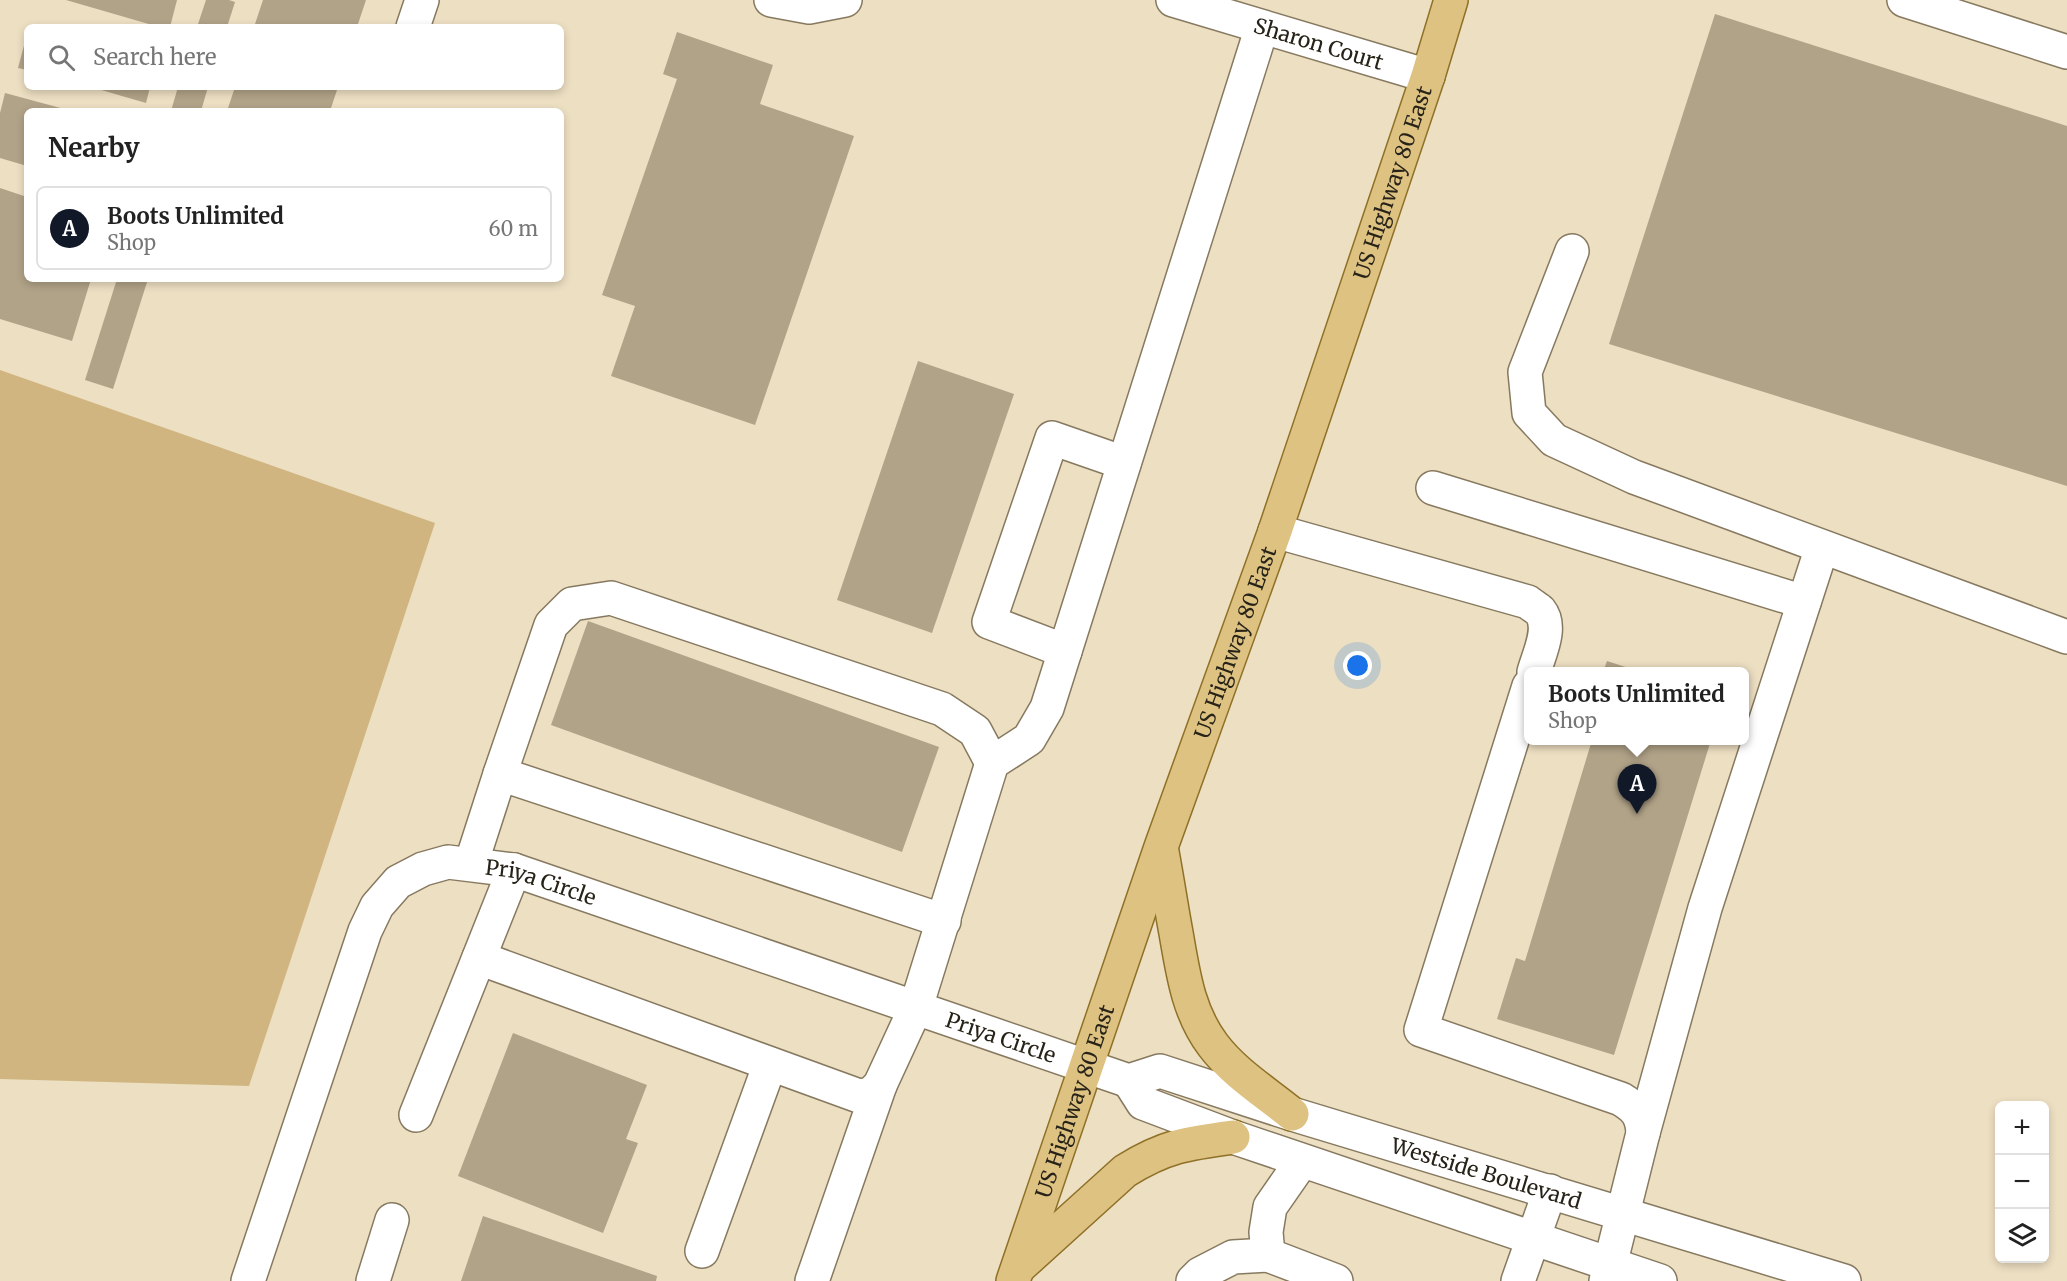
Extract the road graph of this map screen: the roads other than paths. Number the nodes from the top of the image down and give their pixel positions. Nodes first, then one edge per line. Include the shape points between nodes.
1 (422, 0) edge
2 (771, 0) edge
3 (845, 0) edge
4 (1173, 0) edge
5 (1451, 0) edge
6 (1905, 0) edge
7 (1255, 16) edge
8 (414, 24) edge
9 (2067, 52) edge
10 (1428, 76) junction
11 (1572, 251) dead end
12 (1124, 463) junction
13 (1433, 488) dead end
14 (1275, 531) junction
15 (1822, 547) junction
16 (1804, 602) junction
17 (2067, 637) edge
18 (1065, 651) junction
19 (1535, 667) edge
20 (1524, 702) edge
21 (992, 763) junction
22 (500, 774) junction
23 (1161, 847) junction
24 (471, 864) junction
25 (514, 870) junction
26 (944, 921) junction
27 (479, 958) junction
28 (916, 1007) junction
29 (770, 1064) junction
30 (1087, 1066) junction
31 (1129, 1081) junction
32 (880, 1085) junction
33 (1292, 1114) junction
34 (416, 1115) dead end
35 (1643, 1133) junction
36 (1233, 1137) junction
37 (1302, 1161) junction
38 (1550, 1191) junction
39 (1624, 1213) junction
40 (392, 1220) dead end
41 (1533, 1238) junction
42 (702, 1251) dead end
43 (1269, 1255) junction
44 (1609, 1273) edge
45 (1015, 1275) edge
46 (248, 1281) edge
47 (373, 1281) edge
48 (812, 1281) edge
49 (1193, 1281) edge
50 (1336, 1281) edge
51 (1518, 1281) edge
52 (1660, 1281) edge
53 (1844, 1281) edge

1 - 8 street
2 - 3 street via 809,7
4 - 7 street, Sharon Court
5 - 10 main road, US Highway 80 East
6 - 9 street
7 - 10 street, Sharon Court
7 - 12 street
10 - 14 main road, US Highway 80 East
11 - 15 street via 1525,372 1529,413 1554,440 1634,477
12 - 18 street
12 - 18 street via 1052,438 989,622
13 - 16 street
14 - 19 street via 1528,602 1540,611 1546,624
14 - 23 main road, US Highway 80 East
15 - 16 street
15 - 17 street
16 - 35 street via 1705,908
18 - 21 street via 1047,708 1029,739
20 - 35 street via 1421,1030 1621,1099 1634,1107 1642,1119
21 - 22 street via 975,731 942,709 611,598 572,604 551,625
21 - 26 street
22 - 24 street
22 - 26 street
23 - 30 main road, US Highway 80 East
23 - 33 main road via 1183,975 1199,1024 1230,1065
24 - 25 street, Priya Circle
24 - 46 street, Priya Circle via 448,862 423,869 398,882 377,906 365,931
25 - 27 street
25 - 28 street, Priya Circle
26 - 28 street
27 - 29 street
27 - 34 street
28 - 30 street, Priya Circle
28 - 32 street
29 - 32 street via 859,1096 871,1094
29 - 42 street
30 - 31 street
30 - 45 main road, US Highway 80 East
31 - 33 street, Westside Boulevard via 1160,1071
31 - 36 street via 1143,1103
32 - 48 street
33 - 38 street, Westside Boulevard
35 - 39 street
36 - 37 street
36 - 45 main road via 1185,1143 1143,1159 1125,1171
37 - 41 street
37 - 43 street via 1270,1207 1266,1232
38 - 39 street, Westside Boulevard
38 - 41 street
39 - 44 street
39 - 53 street, Westside Boulevard
40 - 47 street
41 - 44 street
41 - 51 street
43 - 49 street via 1233,1257
43 - 50 street
44 - 52 street

